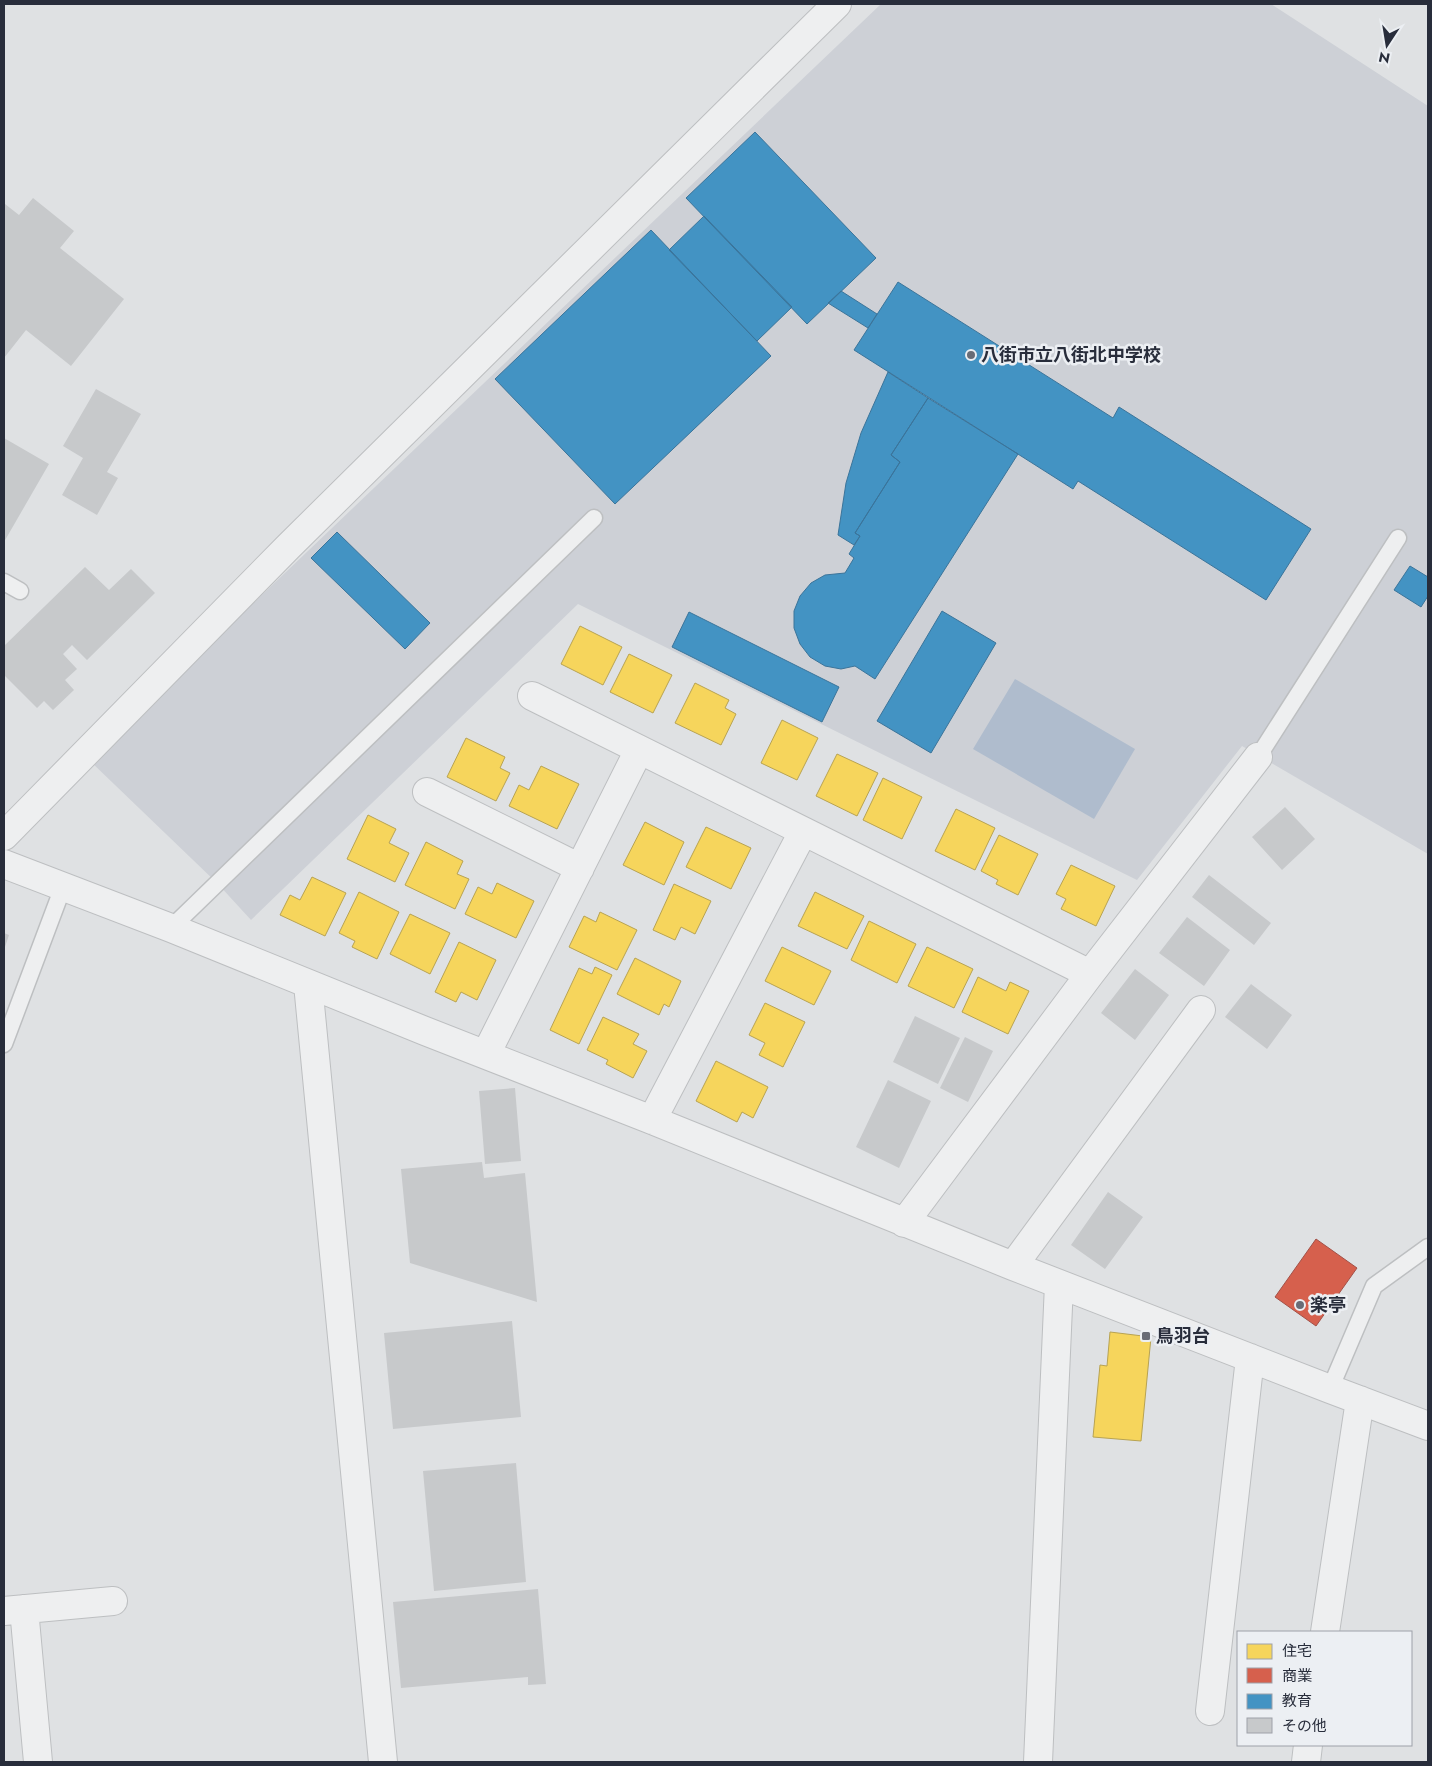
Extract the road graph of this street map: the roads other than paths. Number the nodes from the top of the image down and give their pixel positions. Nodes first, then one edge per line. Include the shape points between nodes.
1 (837, 4) edge
2 (594, 518) dead end
3 (1398, 538) dead end
4 (4, 582) edge
5 (20, 590) dead end
6 (532, 696) dead end
7 (639, 750) junction
8 (1258, 757) joint
9 (427, 792) dead end
10 (803, 832) junction
11 (4, 836) edge
12 (4, 864) edge
13 (580, 868) junction
14 (64, 887) junction
15 (171, 928) junction
16 (1090, 974) junction
17 (308, 984) junction
18 (1201, 1010) dead end
19 (4, 1044) edge
20 (486, 1054) junction
21 (652, 1120) junction
22 (904, 1223) junction
23 (1428, 1247) edge
24 (1013, 1266) junction
25 (1058, 1284) junction
26 (1250, 1358) junction
27 (1330, 1390) junction
28 (1360, 1400) junction
29 (1428, 1426) edge
30 (113, 1601) dead end
31 (14, 1610) edge
32 (1325, 1631) edge
33 (1210, 1711) dead end
34 (1308, 1746) edge
35 (38, 1762) edge
36 (383, 1762) edge
37 (1038, 1762) edge
38 (1306, 1762) edge

1 - 11 street via 281,554
2 - 15 lane
3 - 8 lane
4 - 5 lane
6 - 7 street
7 - 10 street
7 - 13 street
8 - 16 street
9 - 13 street
10 - 16 street
10 - 21 street
12 - 14 street
13 - 20 street
14 - 15 street
14 - 19 lane
15 - 17 street
16 - 22 street
17 - 20 street
17 - 36 street
18 - 24 street
20 - 21 street
21 - 22 street
22 - 24 street
23 - 27 lane via 1374,1286
24 - 25 street
25 - 26 street
25 - 37 street
26 - 27 street
26 - 33 street
27 - 28 street
28 - 29 street
28 - 32 street
30 - 31 street
31 - 35 street
34 - 38 street

